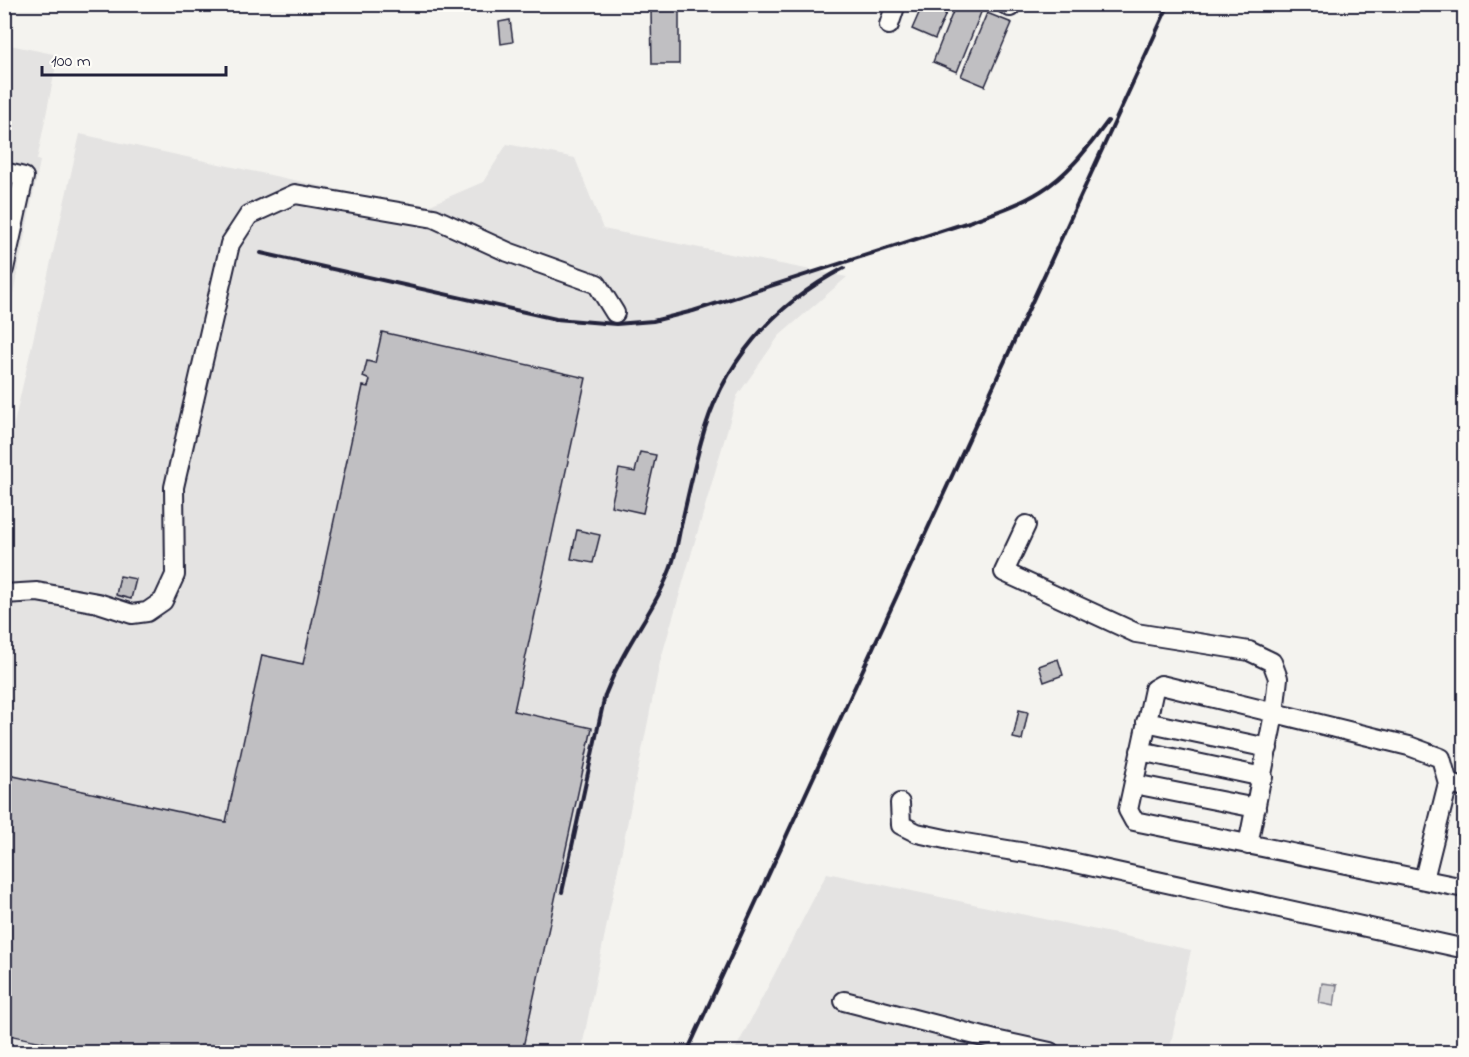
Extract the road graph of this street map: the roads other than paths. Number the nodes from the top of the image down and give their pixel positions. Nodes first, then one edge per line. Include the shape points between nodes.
1 (896, 4) edge
2 (889, 25) dead end
3 (4, 172) edge
4 (4, 269) edge
5 (615, 313) dead end
6 (1026, 525) dead end
7 (4, 594) edge
8 (1274, 714) junction
9 (1146, 722) junction
10 (1268, 748) junction
11 (1140, 751) junction
12 (1263, 777) junction
13 (1134, 784) junction
14 (1456, 786) edge
15 (900, 803) dead end
16 (1256, 808) junction
17 (1248, 845) junction
18 (1424, 879) junction
19 (1464, 888) edge
20 (1464, 948) edge
21 (844, 1001) dead end
22 (1050, 1053) edge

1 - 2 lane
3 - 4 lane via 24,177
5 - 7 lane via 597,284 508,252 434,218 295,194 249,215 230,244 174,487 175,575 163,601 147,612 132,614 98,603 37,592
6 - 8 lane via 1004,572 1136,633 1249,651 1272,662 1278,678
8 - 9 lane via 1161,685 1154,689
8 - 10 lane
8 - 14 lane via 1409,746 1441,758
9 - 10 lane
9 - 11 lane
10 - 12 lane
11 - 12 lane
11 - 13 lane
12 - 16 lane
13 - 16 lane
13 - 17 lane via 1128,810 1134,821
14 - 18 lane
15 - 20 lane via 901,825 917,833 1044,856
16 - 17 lane
17 - 18 lane
18 - 19 lane
21 - 22 lane

